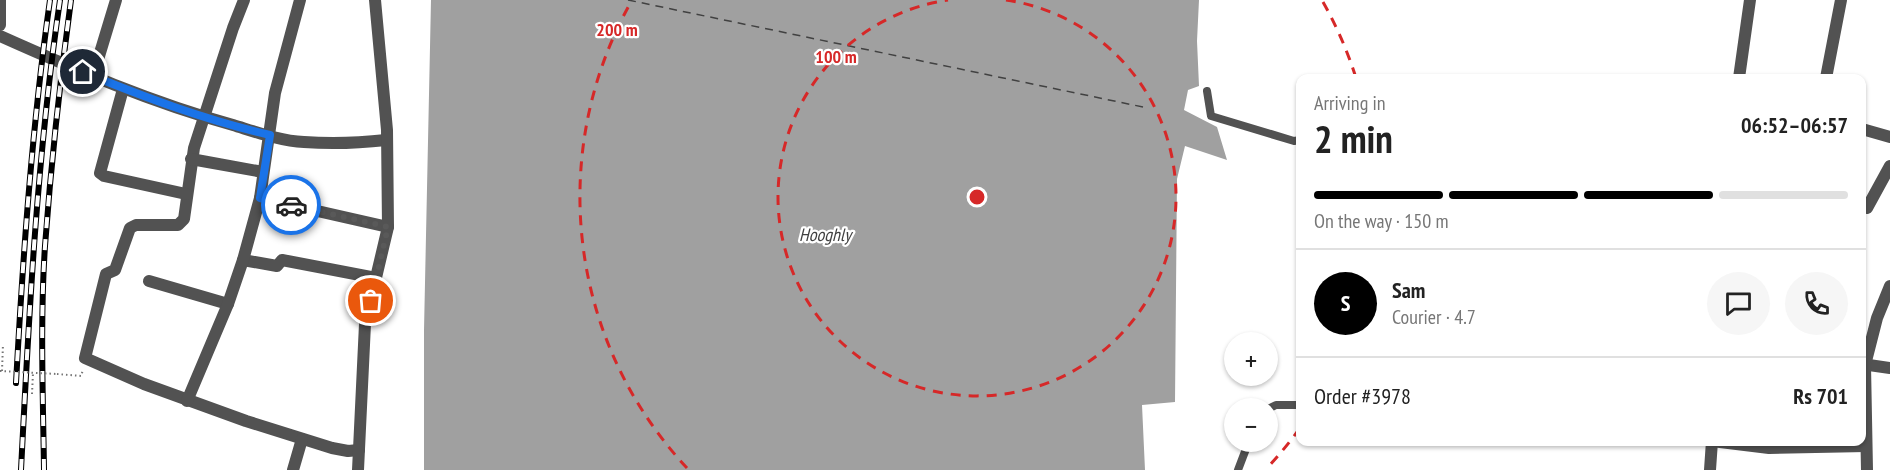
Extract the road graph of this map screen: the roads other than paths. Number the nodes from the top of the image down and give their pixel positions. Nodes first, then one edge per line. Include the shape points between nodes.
1 (0, 0) edge
2 (116, 0) edge
3 (244, 0) edge
4 (300, 0) edge
5 (375, 0) edge
6 (1750, 0) edge
7 (1841, 0) edge
8 (0, 25) edge
9 (0, 36) edge
10 (1740, 74) edge
11 (1828, 74) edge
12 (93, 76) junction
13 (123, 89) junction
14 (1207, 91) dead end
15 (203, 117) junction
16 (1866, 130) edge
17 (270, 135) junction
18 (1890, 136) edge
19 (386, 140) junction
20 (1296, 141) edge
21 (191, 159) junction
22 (1890, 166) edge
23 (263, 172) junction
24 (186, 194) junction
25 (260, 198) junction
26 (1867, 208) dead end
27 (388, 227) junction
28 (243, 260) junction
29 (376, 278) junction
30 (149, 281) dead end
31 (1890, 286) edge
32 (228, 304) junction
33 (1866, 354) edge
34 (1866, 364) edge
35 (1890, 368) edge
36 (187, 401) junction
37 (1278, 405) edge
38 (1296, 405) edge
39 (302, 439) junction
40 (1712, 446) edge
41 (1753, 446) edge
42 (1866, 446) joint
43 (359, 450) junction
44 (1245, 452) edge
45 (1713, 469) edge
46 (293, 470) edge
47 (358, 470) edge
48 (1238, 470) edge
49 (1867, 470) edge

1 - 8 street
2 - 12 street
3 - 15 street
4 - 17 street via 275,93
5 - 19 street
6 - 10 street
7 - 11 street
9 - 12 street
12 - 13 street
13 - 15 street
13 - 24 street via 100,173
14 - 20 lane via 1211,116
15 - 17 street
15 - 21 street
16 - 18 street
17 - 19 street via 303,142
17 - 23 street
19 - 27 street
21 - 23 street
21 - 24 street
22 - 26 street
23 - 25 street
24 - 36 street via 184,219 178,225 130,228 115,270 106,274 85,354 86,360
25 - 27 street
25 - 28 street
27 - 29 street
28 - 29 street via 276,266 282,260
28 - 32 street
29 - 43 street via 365,324
30 - 32 street
31 - 33 street
32 - 36 street
34 - 35 street
36 - 39 street
37 - 38 lane
39 - 43 street via 332,448
39 - 46 street
40 - 45 street
41 - 42 street
42 - 49 street
43 - 47 street
44 - 48 lane

